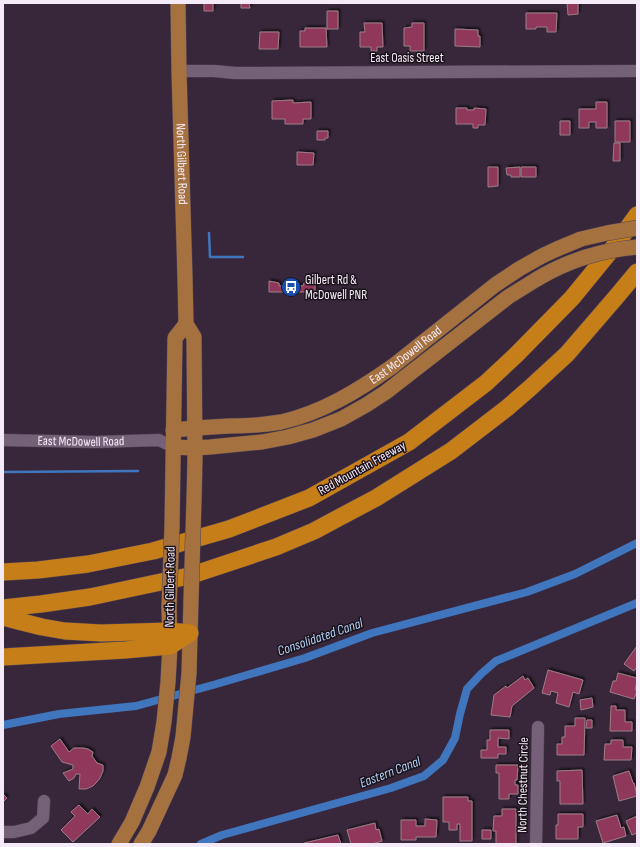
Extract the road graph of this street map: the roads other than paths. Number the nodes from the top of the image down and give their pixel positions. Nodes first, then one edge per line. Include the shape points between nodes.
1 (178, 3) edge
2 (179, 71) junction
3 (635, 71) dead end
4 (637, 215) edge
5 (637, 228) edge
6 (637, 247) edge
7 (637, 272) edge
8 (186, 324) junction
9 (194, 428) junction
10 (173, 430) junction
11 (3, 440) edge
12 (159, 440) junction
13 (173, 447) junction
14 (194, 448) junction
15 (3, 572) edge
16 (3, 608) edge
17 (3, 616) edge
18 (190, 633) junction
19 (169, 638) junction
20 (3, 657) edge
21 (538, 727) dead end
22 (44, 801) dead end
23 (3, 832) edge
24 (119, 844) edge
25 (141, 844) edge
26 (536, 844) edge

1 - 2 main road, North Gilbert Road
2 - 3 street, East Oasis Street
2 - 8 main road, North Gilbert Road
4 - 15 highway, Red Mountain Freeway via 572,298 516,355 486,383 409,442 309,498 229,529 153,551 88,564
5 - 9 main road, East McDowell Road, bridge via 581,239 557,248 519,269 393,366 321,408 281,422
6 - 14 main road, East McDowell Road, bridge via 589,256 552,270 508,297 386,392 341,419 288,437
7 - 16 highway via 567,354 508,408 451,451 376,498 314,531 189,576 90,596
8 - 9 main road, North Gilbert Road via 194,337
8 - 10 main road, North Gilbert Road via 175,338
9 - 10 main road, East McDowell Road
9 - 14 main road, North Gilbert Road
10 - 12 street
10 - 13 main road, North Gilbert Road
11 - 12 street, East McDowell Road
12 - 13 street, East McDowell Road
13 - 14 main road, East McDowell Road
13 - 19 main road, North Gilbert Road, bridge
14 - 18 main road, North Gilbert Road, bridge
17 - 19 highway via 65,631
18 - 19 highway
18 - 25 main road, North Gilbert Road via 185,714 175,775
19 - 20 highway via 125,650
19 - 24 main road, North Gilbert Road via 168,682 159,752 132,822
21 - 26 street, North Chestnut Circle
22 - 23 street via 43,818 31,828

